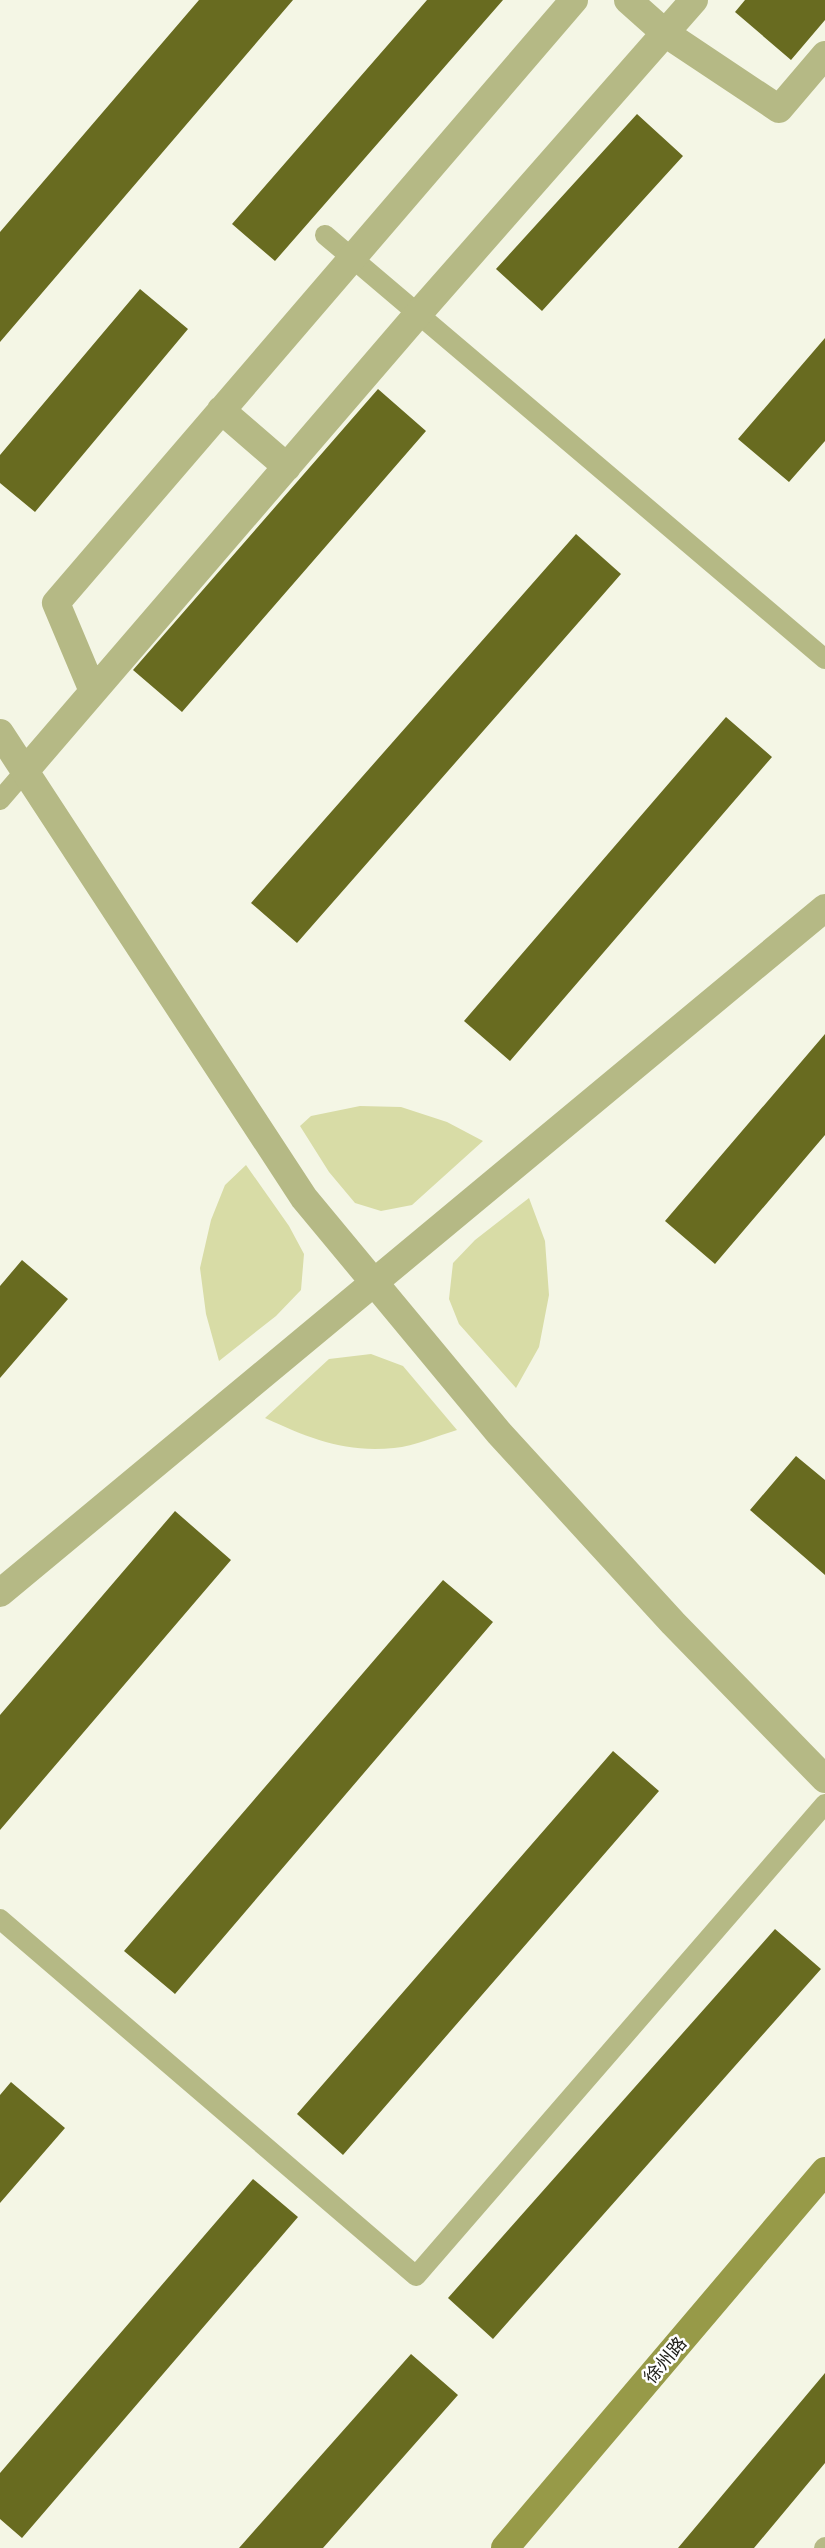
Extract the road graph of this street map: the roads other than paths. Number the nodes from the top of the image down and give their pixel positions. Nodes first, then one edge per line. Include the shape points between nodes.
1 (574, 0) edge
2 (628, 0) edge
3 (694, 0) edge
4 (666, 33) junction
5 (825, 55) edge
6 (325, 235) dead end
7 (352, 258) junction
8 (418, 314) junction
9 (221, 410) junction
10 (287, 467) junction
11 (825, 659) edge
12 (93, 691) junction
13 (0, 733) edge
14 (25, 771) junction
15 (0, 800) edge
16 (825, 908) edge
17 (374, 1282) junction
18 (0, 1593) edge
19 (825, 1780) edge
20 (825, 1804) edge
21 (0, 1919) edge
22 (825, 2171) edge
23 (505, 2548) edge

1 - 7 street
2 - 4 street
3 - 4 street
4 - 5 street via 779,109
4 - 8 street
6 - 7 lane
7 - 8 lane
7 - 9 street
8 - 10 street
8 - 11 lane
9 - 10 street
9 - 12 street via 56,603
10 - 12 street
12 - 14 street
13 - 14 street
14 - 15 lane
14 - 17 street via 304,1198
16 - 17 street
17 - 18 street
17 - 19 street via 499,1433 673,1623
20 - 21 lane via 416,2276
22 - 23 street, 徐州路

